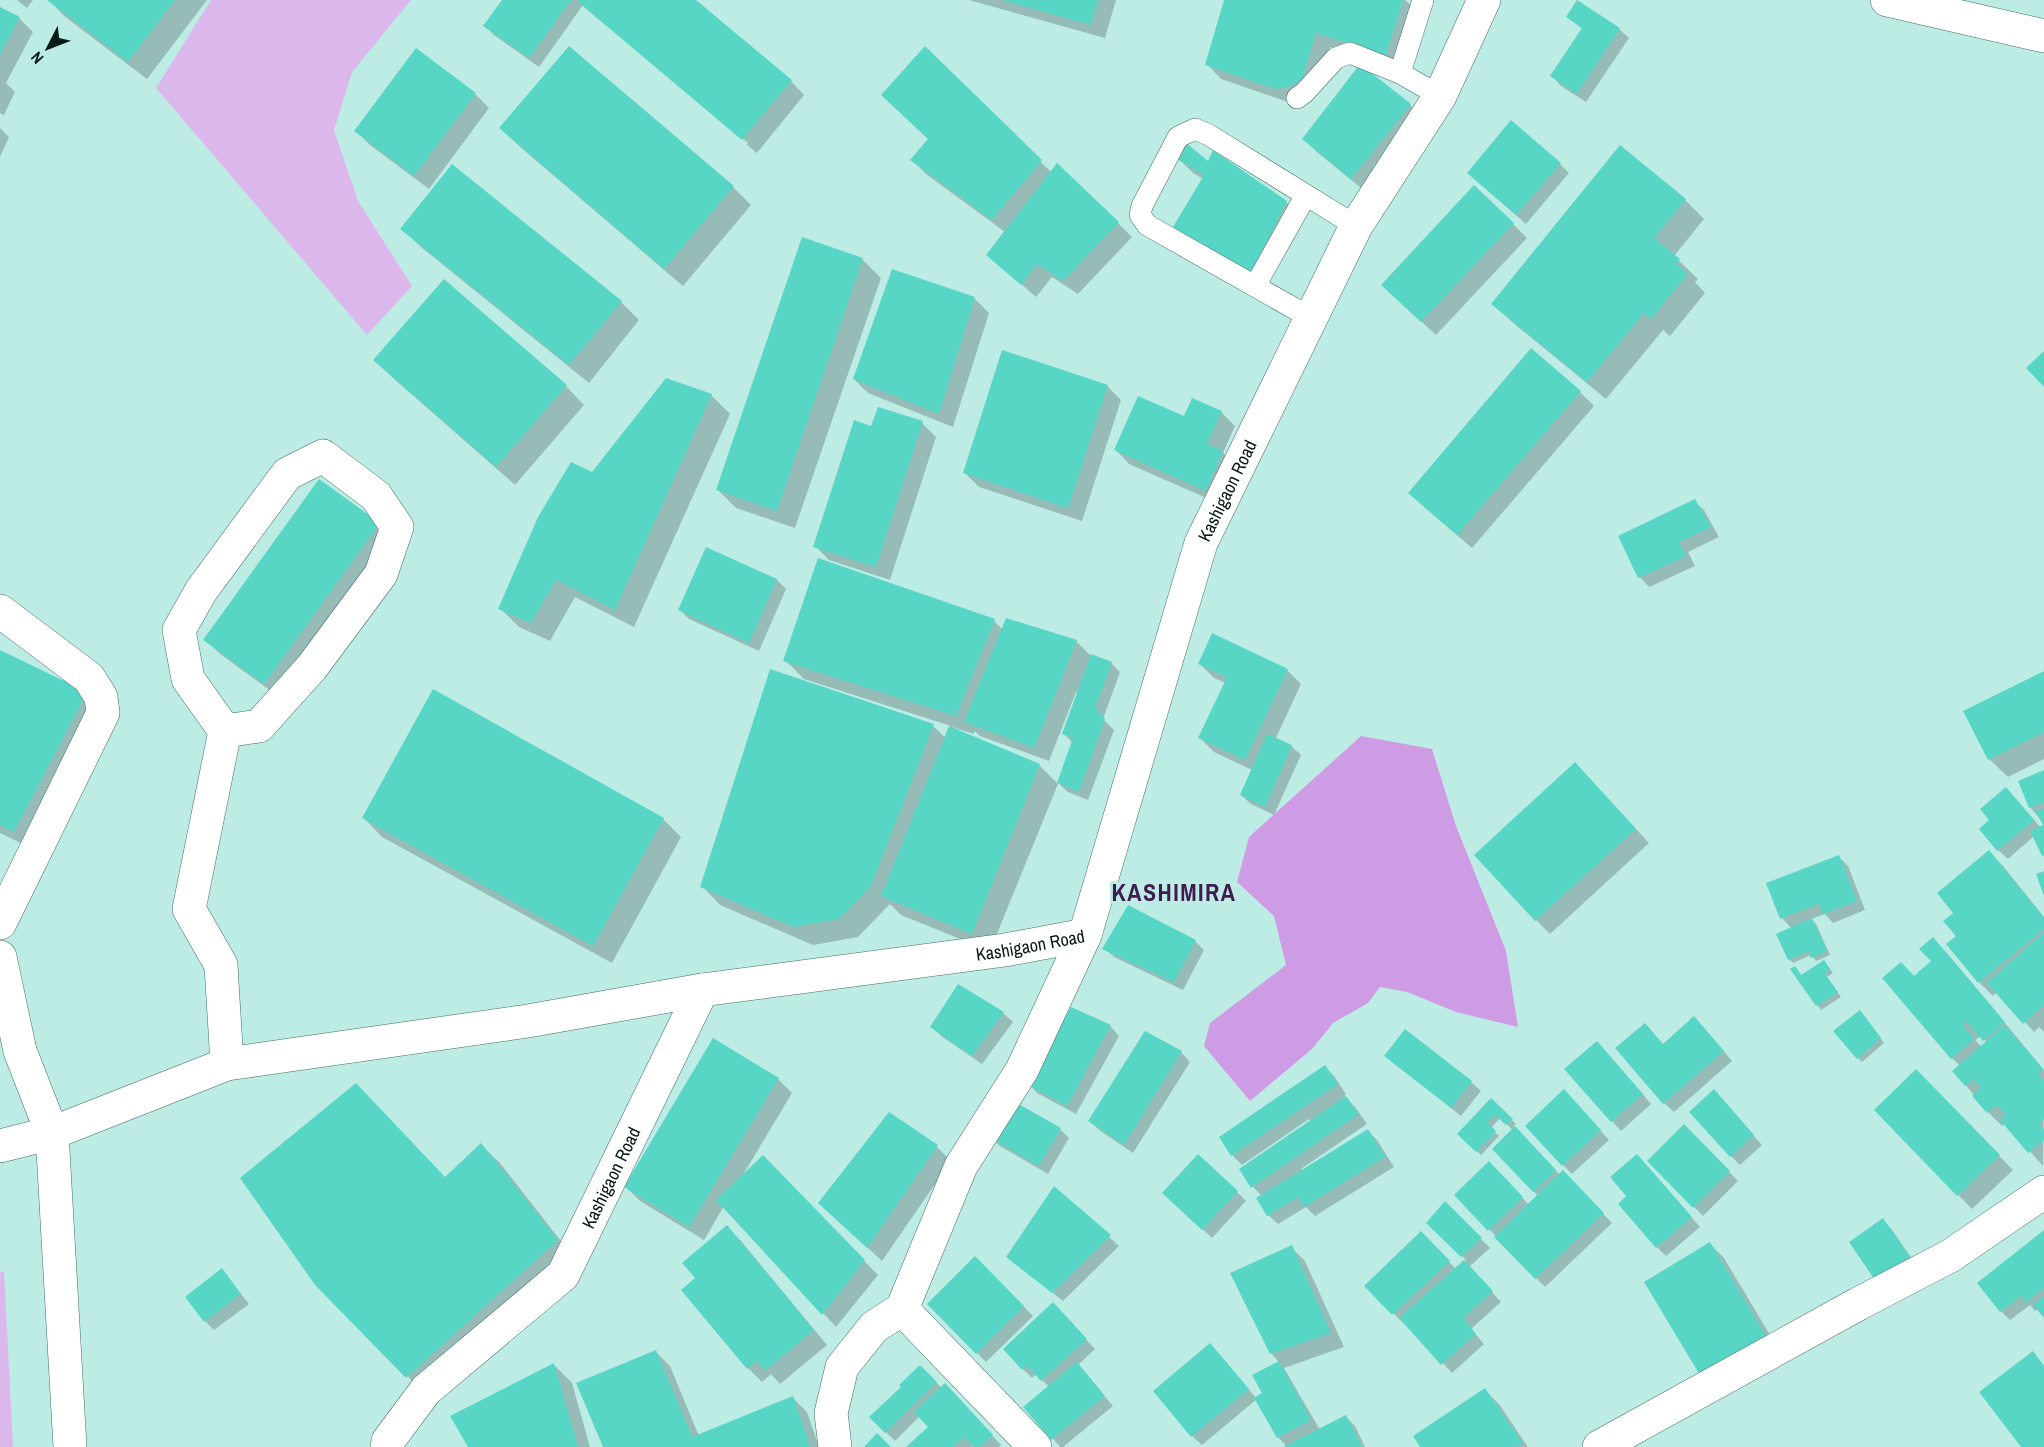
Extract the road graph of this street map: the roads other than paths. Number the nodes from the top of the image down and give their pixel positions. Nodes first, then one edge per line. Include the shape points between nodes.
1 (1423, 0) edge
2 (1484, 0) edge
3 (1887, 0) edge
4 (2044, 36) edge
5 (1400, 73) junction
6 (1440, 96) junction
7 (1297, 98) dead end
8 (1306, 195) junction
9 (1356, 225) junction
10 (1255, 286) junction
11 (1311, 318) junction
12 (0, 611) edge
13 (225, 730) junction
14 (0, 923) edge
15 (1085, 935) junction
16 (0, 957) edge
17 (702, 990) junction
18 (227, 1064) junction
19 (52, 1133) junction
20 (0, 1146) edge
21 (2044, 1192) edge
22 (902, 1309) junction
23 (388, 1444) edge
24 (70, 1447) edge
25 (835, 1447) edge
26 (1035, 1447) edge
27 (1599, 1447) edge

1 - 5 lane
2 - 6 street, Kashigaon Road
3 - 4 street
5 - 6 lane
5 - 7 lane via 1350,53 1336,58
6 - 9 street, Kashigaon Road
8 - 9 lane
8 - 10 lane
8 - 10 lane via 1202,132 1195,129 1178,136 1140,215 1147,225
9 - 11 street, Kashigaon Road
10 - 11 lane
11 - 15 street, Kashigaon Road via 1201,543
12 - 14 street via 89,678 101,697 102,713
13 - 13 street via 188,679 179,630 201,591 286,474 323,456 376,496 397,527 381,574 312,667 259,726
13 - 18 street via 189,909 221,965
15 - 17 street, Kashigaon Road via 1005,950
15 - 22 street via 1022,1070 961,1166
16 - 19 street via 20,1051
17 - 18 street via 528,1021
17 - 23 street, Kashigaon Road via 562,1275 426,1390
18 - 19 street
19 - 20 street
19 - 24 street
21 - 27 street via 1950,1256
22 - 25 street via 874,1327 842,1367 831,1413
22 - 26 street

